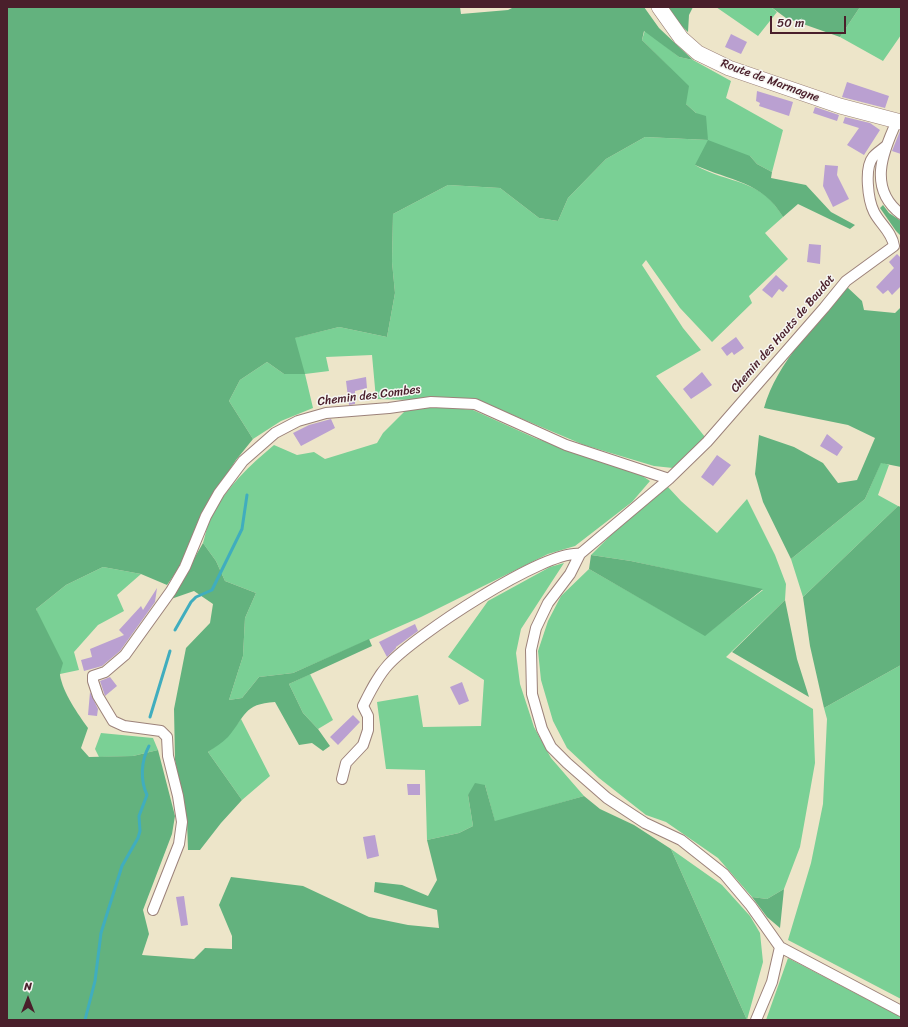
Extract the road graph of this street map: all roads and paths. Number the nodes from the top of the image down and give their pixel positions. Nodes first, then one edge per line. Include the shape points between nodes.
1 (659, 7) edge
2 (899, 122) edge
3 (887, 145) junction
4 (901, 214) edge
5 (897, 243) edge
6 (669, 479) junction
7 (580, 554) junction
8 (342, 779) dead end
9 (153, 910) dead end
10 (780, 947) junction
11 (901, 1010) edge
12 (756, 1020) edge

1 - 2 street, Route de Marmagne via 681,38 692,48 729,68 840,106
2 - 3 street
3 - 4 street via 880,184 893,208
3 - 5 street, Chemin des Hauts de Baudot via 872,158 868,174 869,196 874,212
5 - 6 street, Chemin des Hauts de Baudot via 846,281 707,442
6 - 7 street
6 - 9 street, Chemin des Combes via 566,445 475,404 431,402 326,413 298,421 275,433 243,461 219,493 185,567 125,655 105,672 94,676 98,696 113,721 124,726 161,731 167,737 168,756 182,822 179,844
7 - 8 street via 571,553 550,561 468,603 389,664 376,681 363,706 368,716 368,730 363,745 346,763
7 - 10 street via 570,574 548,603 536,628 530,650 532,694 542,729 551,746 566,763 607,798 644,823 681,840 724,874
10 - 11 street
10 - 12 street via 772,982

